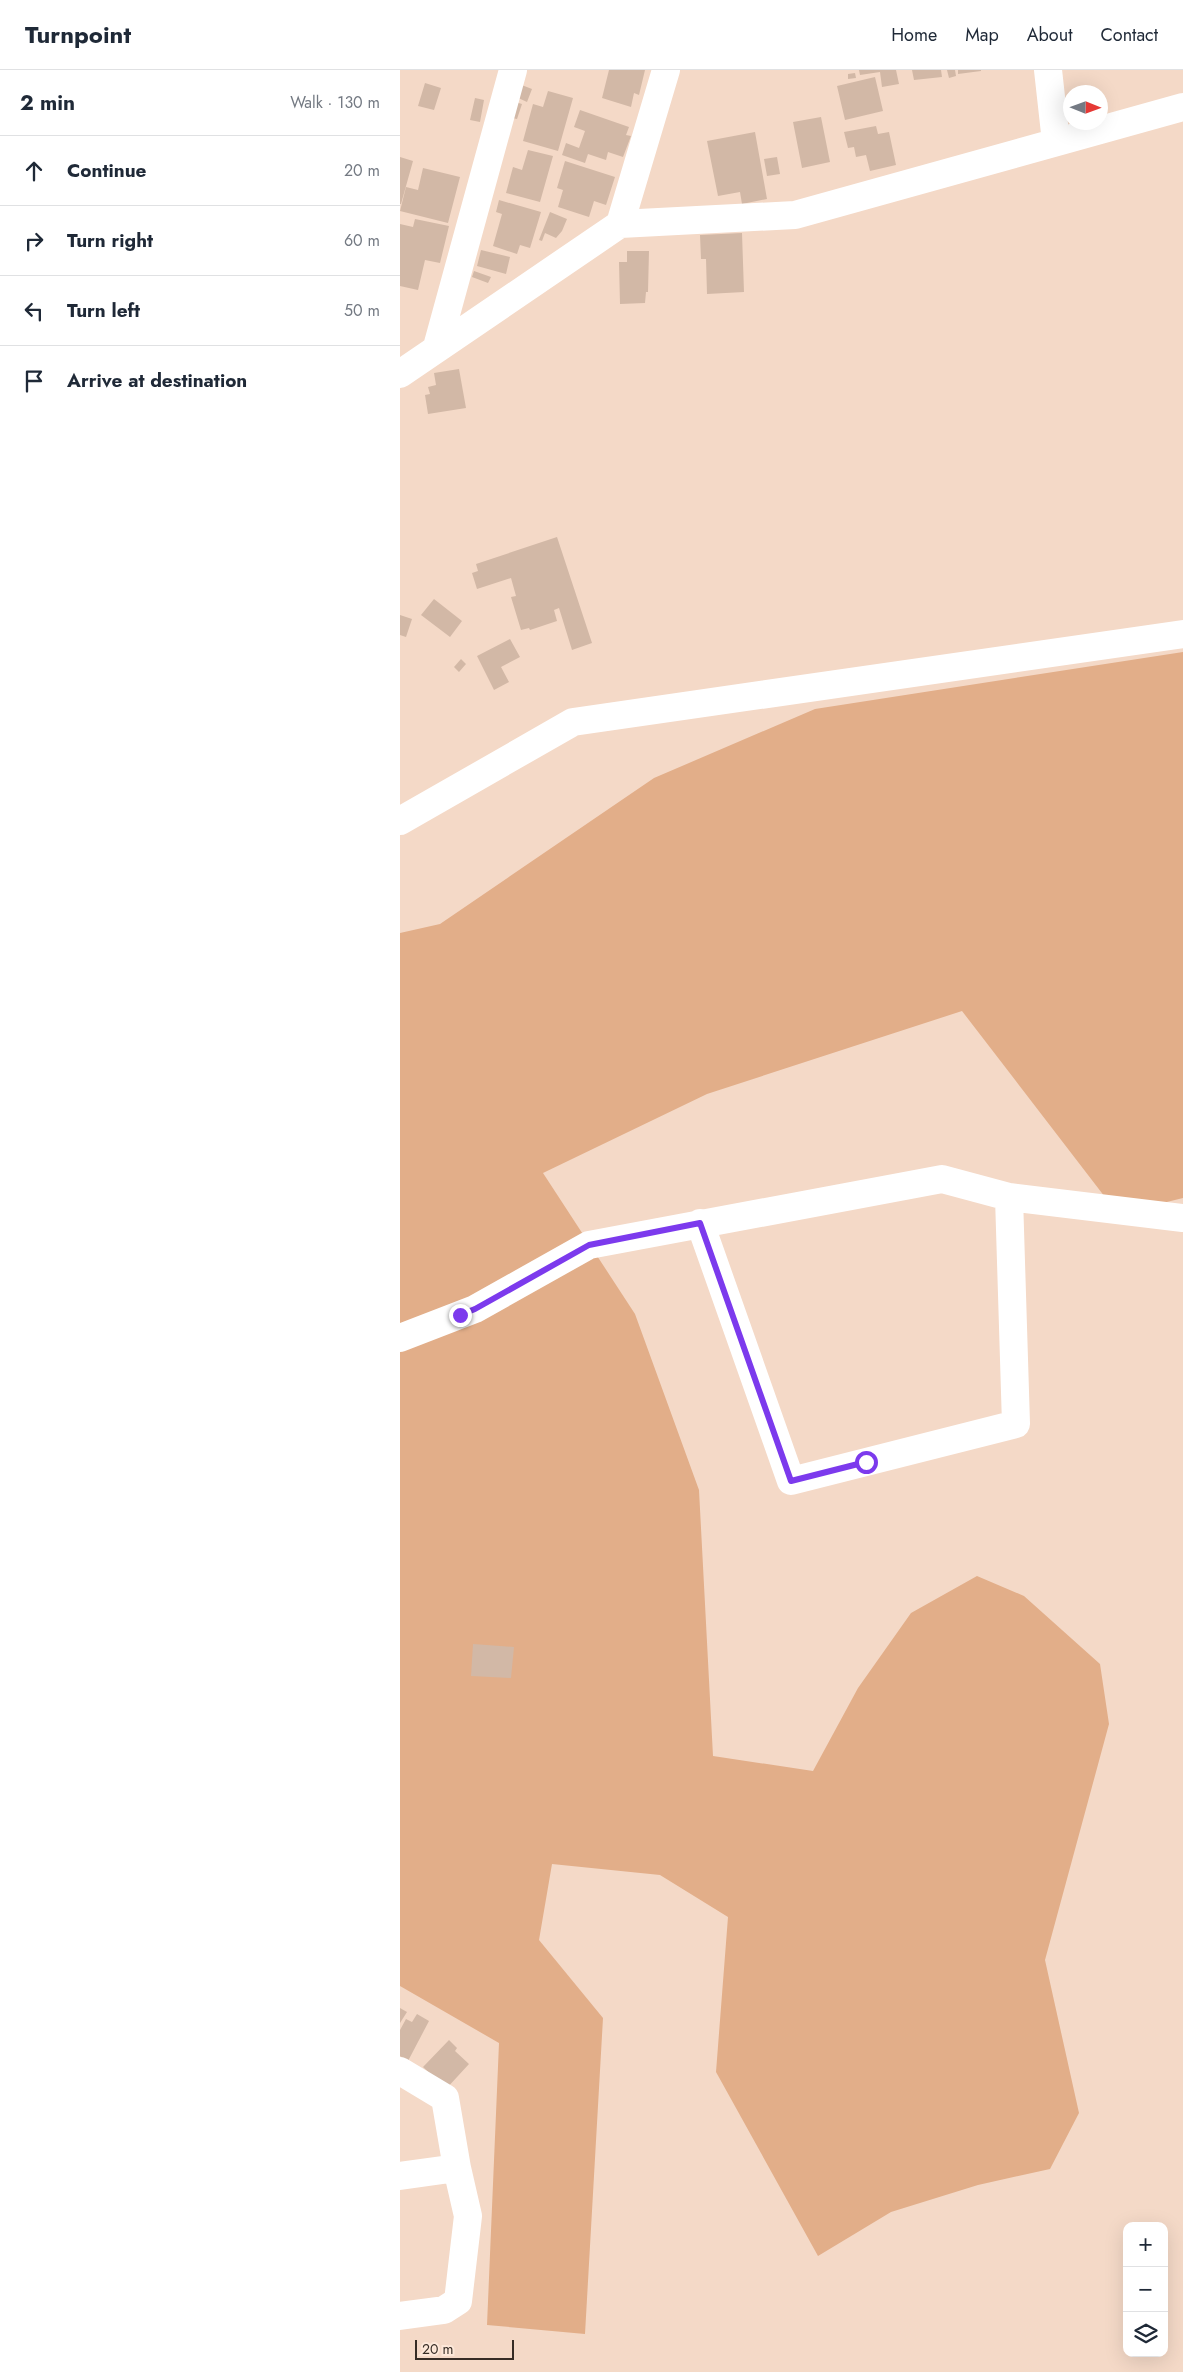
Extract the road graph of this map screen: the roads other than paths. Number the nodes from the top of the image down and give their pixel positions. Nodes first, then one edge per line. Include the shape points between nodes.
1 (513, 70) edge
2 (666, 70) edge
3 (1048, 70) edge
4 (1183, 108) edge
5 (1056, 142) junction
6 (620, 224) junction
7 (436, 347) junction
8 (400, 374) edge
9 (1183, 634) edge
10 (400, 821) edge
11 (1009, 1197) junction
12 (1183, 1218) edge
13 (700, 1223) junction
14 (400, 1338) edge
15 (400, 2071) edge
16 (457, 2168) junction
17 (400, 2176) edge
18 (400, 2316) edge

1 - 7 street
2 - 6 street
3 - 5 street
4 - 5 street
5 - 6 street via 795,215
6 - 7 street
7 - 8 street
9 - 10 street via 573,722
11 - 12 street
11 - 13 street via 942,1179
11 - 13 street via 1016,1424 791,1481
13 - 14 street via 589,1245 475,1309
15 - 16 street via 445,2098
16 - 17 street
16 - 18 street via 468,2216 458,2301 444,2310

